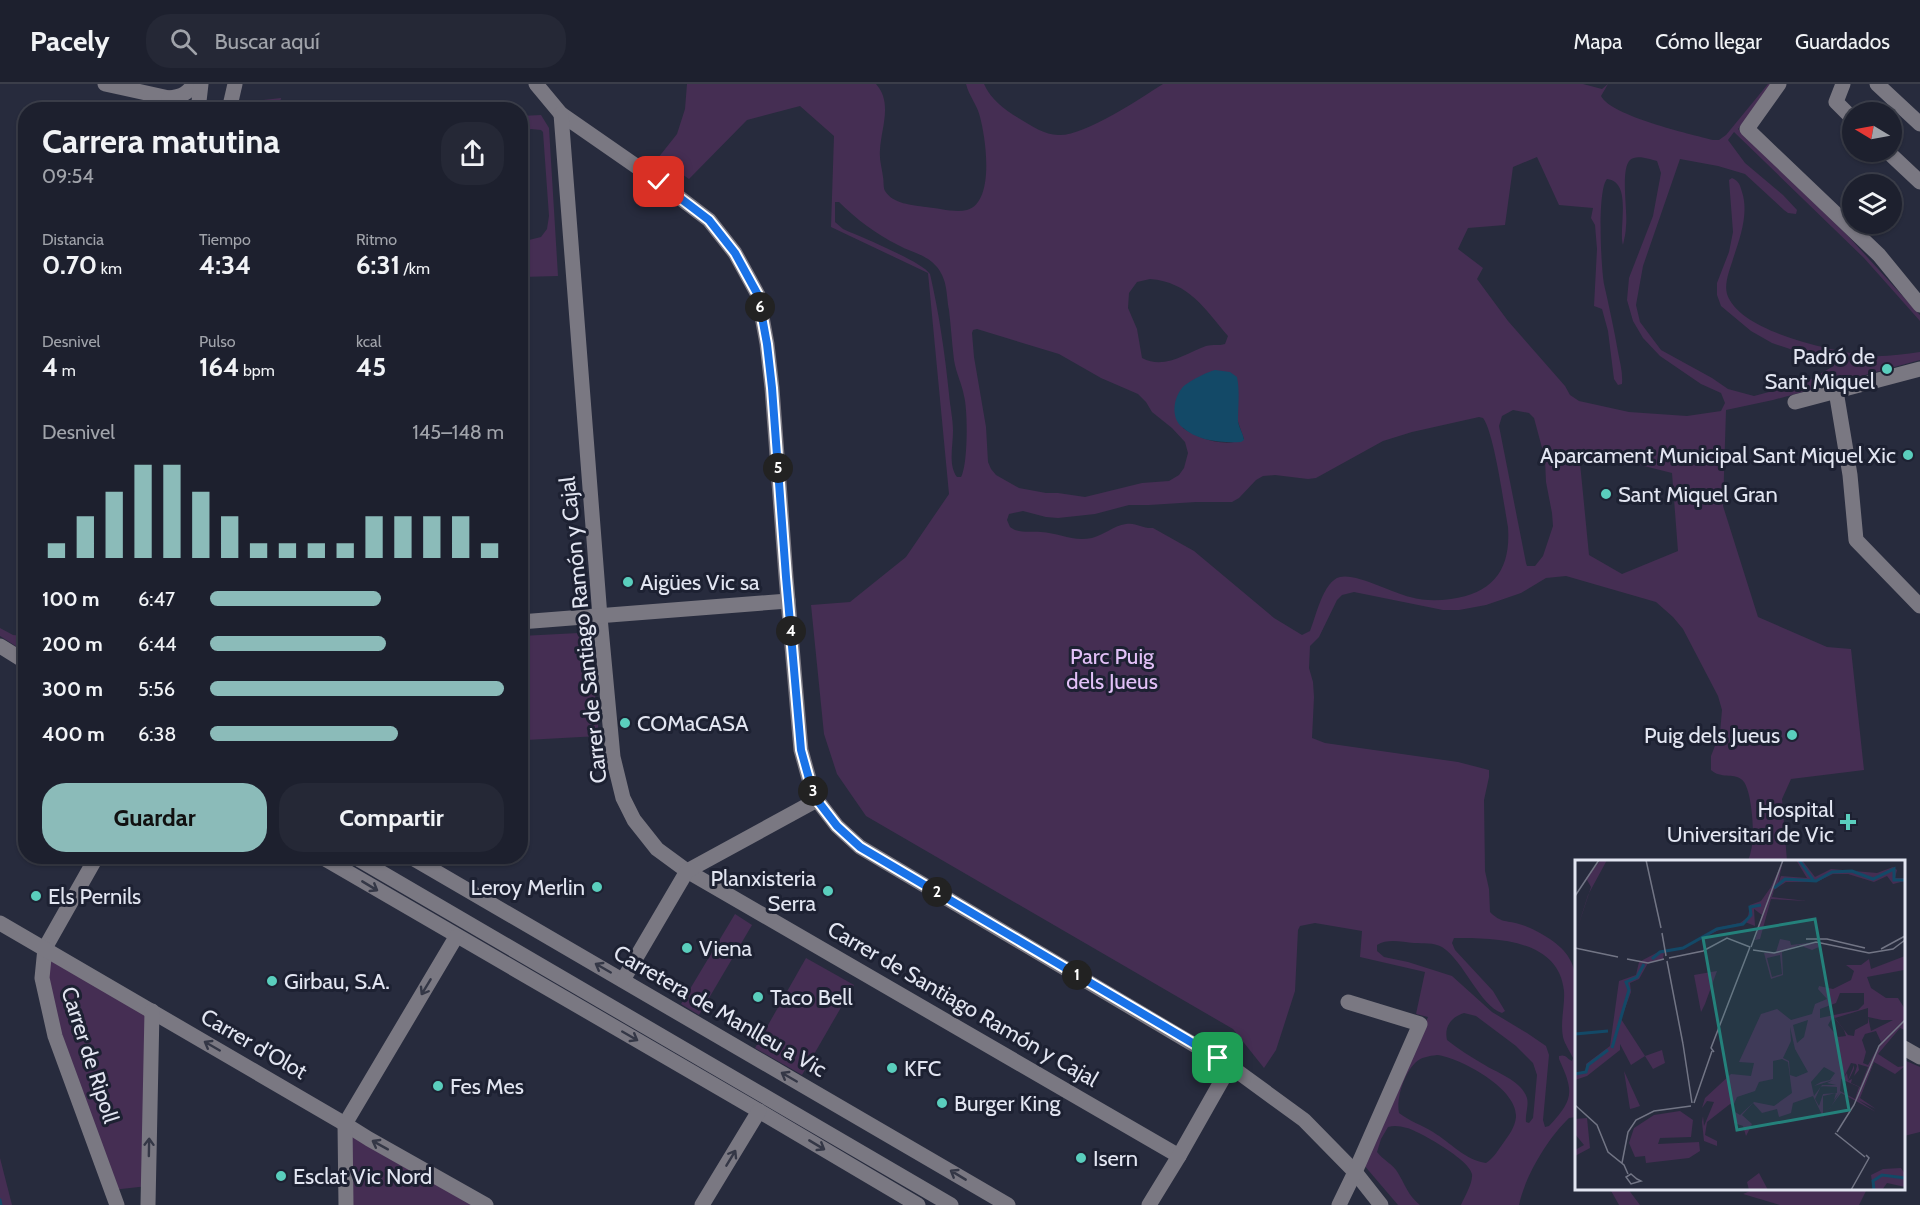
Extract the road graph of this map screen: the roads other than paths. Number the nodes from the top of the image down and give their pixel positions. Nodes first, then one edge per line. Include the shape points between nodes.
1 (105, 84) edge
2 (194, 84) edge
3 (201, 84) edge
4 (235, 84) edge
5 (536, 84) edge
6 (1779, 84) edge
7 (1843, 84) edge
8 (1877, 84) edge
9 (169, 98) junction
10 (174, 102) edge
11 (199, 102) edge
12 (231, 102) edge
13 (1842, 108) edge
14 (561, 114) junction
15 (1920, 124) edge
16 (1899, 162) edge
17 (1920, 182) edge
18 (1920, 305) edge
19 (1920, 369) edge
20 (1836, 391) junction
21 (1795, 402) dead end
22 (788, 601) junction
23 (1920, 606) edge
24 (600, 617) junction
25 (528, 622) edge
26 (0, 646) edge
27 (18, 657) edge
28 (817, 800) junction
29 (92, 864) edge
30 (333, 864) edge
31 (367, 864) edge
32 (423, 864) edge
33 (687, 871) junction
34 (0, 923) edge
35 (456, 937) junction
36 (45, 948) junction
37 (624, 980) junction
38 (1348, 1002) dead end
39 (152, 1011) junction
40 (1905, 1049) edge
41 (1920, 1057) edge
42 (1230, 1066) junction
43 (759, 1111) junction
44 (345, 1124) junction
45 (1179, 1156) junction
46 (1355, 1172) junction
47 (117, 1205) edge
48 (148, 1205) edge
49 (346, 1205) edge
50 (486, 1205) edge
51 (702, 1205) edge
52 (918, 1205) edge
53 (951, 1205) edge
54 (1008, 1205) edge
55 (1149, 1205) edge
56 (1339, 1205) edge
57 (1382, 1205) edge

1 - 9 street
2 - 9 street via 187,93
3 - 11 street
4 - 12 street
5 - 14 street
6 - 18 street via 1747,129 1879,255
7 - 13 street via 1836,102
8 - 15 street
9 - 10 street
14 - 22 street via 709,220 735,253 758,295 772,388
14 - 24 street, Carrer de Santiago Ramón y Cajal
16 - 17 street
19 - 20 street
20 - 21 street
20 - 23 street via 1856,540
22 - 24 street
22 - 28 street via 801,750
24 - 25 street
24 - 33 street, Carrer de Santiago Ramón y Cajal via 614,757 623,798 634,820 657,849
26 - 27 street
28 - 33 street
28 - 42 street via 860,847
29 - 36 street, Carrer de Ripoll
30 -> 35 street
31 - 53 street
37 -> 32 street, Carretera de Manlleu a Vic
33 - 37 street
33 - 45 street, Carrer de Santiago Ramón y Cajal
34 - 36 street, Carrer d'Olot
35 -> 43 street
35 -> 44 street
36 - 39 street, Carrer d'Olot
36 - 47 street, Carrer de Ripoll via 42,978 56,1036
54 -> 37 street, Carretera de Manlleu a Vic
38 - 46 street via 1420,1024
44 -> 39 street, Carrer d'Olot
48 -> 39 street
40 - 41 street
42 - 45 street
42 - 46 street via 1304,1120
51 -> 43 street
43 -> 52 street
44 - 49 street
50 -> 44 street, Carrer d'Olot
45 - 55 street
46 - 56 street
46 - 57 street

